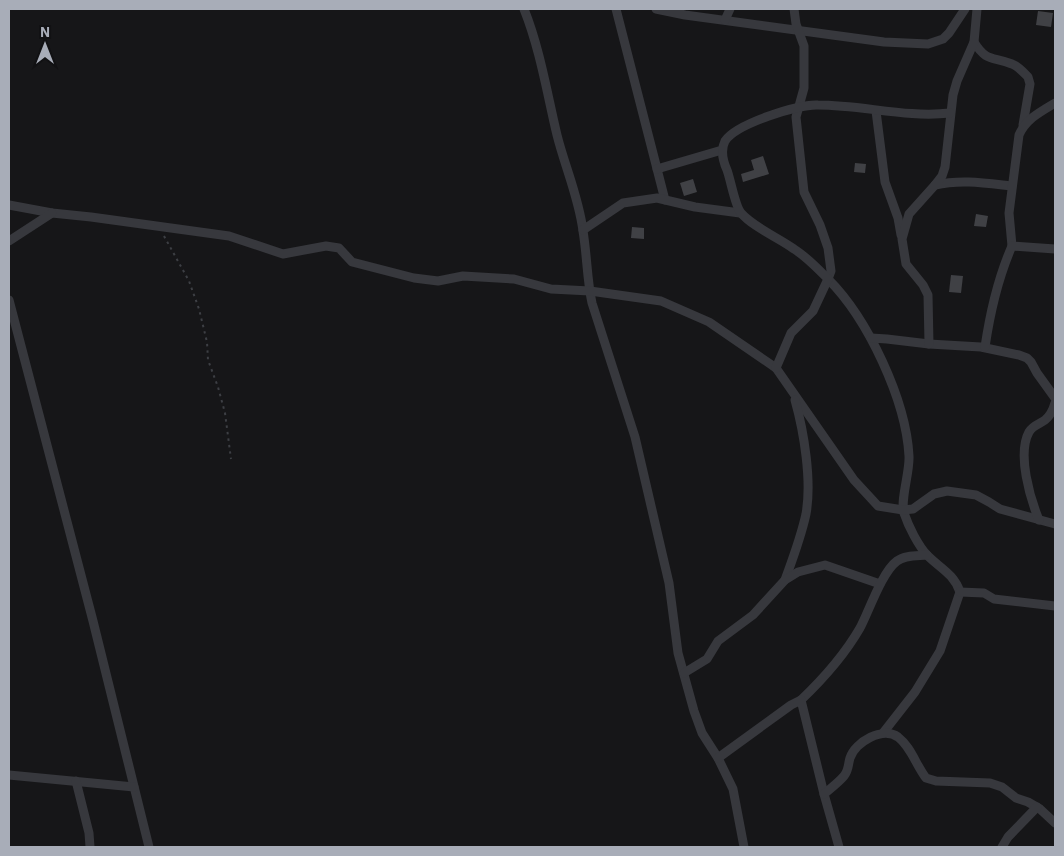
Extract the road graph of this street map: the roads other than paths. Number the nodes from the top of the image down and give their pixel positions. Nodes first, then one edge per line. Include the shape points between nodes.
1 (524, 9) edge
2 (616, 9) edge
3 (656, 9) edge
4 (730, 9) edge
5 (794, 9) edge
6 (965, 9) edge
7 (977, 9) edge
8 (725, 20) junction
9 (799, 30) junction
10 (974, 42) junction
11 (1055, 103) edge
12 (798, 106) junction
13 (876, 111) junction
14 (950, 113) junction
15 (1023, 125) junction
16 (722, 150) junction
17 (657, 169) junction
18 (935, 185) junction
19 (1011, 186) junction
20 (665, 200) junction
21 (9, 205) edge
22 (52, 213) junction
23 (740, 213) junction
24 (583, 230) junction
25 (902, 239) junction
26 (9, 241) edge
27 (1012, 246) junction
28 (1055, 249) edge
29 (828, 279) junction
30 (590, 292) junction
31 (9, 300) edge
32 (871, 338) junction
33 (929, 344) junction
34 (985, 347) junction
35 (776, 368) junction
36 (793, 393) junction
37 (1055, 398) edge
38 (1055, 404) edge
39 (902, 510) junction
40 (1039, 520) junction
41 (1055, 524) edge
42 (927, 555) junction
43 (785, 580) junction
44 (880, 584) junction
45 (960, 592) junction
46 (1055, 606) edge
47 (684, 673) junction
48 (801, 700) junction
49 (883, 733) junction
50 (718, 758) junction
51 (9, 775) edge
52 (76, 781) junction
53 (134, 787) junction
54 (824, 794) junction
55 (1037, 807) junction
56 (1055, 823) edge
57 (90, 847) edge
58 (149, 847) edge
59 (744, 847) edge
60 (839, 847) edge
61 (1002, 847) edge

1 - 24 street
2 - 17 street
3 - 8 street
4 - 8 street
5 - 9 street
6 - 9 street via 949,33 928,44 884,42
7 - 10 street
8 - 9 street
9 - 12 street via 804,46 804,74
10 - 14 street via 957,82
10 - 15 street via 985,56 1012,64 1028,77 1030,84
11 - 15 street
12 - 13 street via 818,104
12 - 16 street via 736,131
12 - 29 street via 796,117 804,192 828,248
13 - 14 street via 929,115
13 - 25 street via 885,182
14 - 18 street via 945,167
15 - 19 street
16 - 17 street
16 - 23 street
17 - 20 street
18 - 19 street via 964,181
18 - 25 street via 909,214
19 - 27 street
20 - 23 street via 695,208
20 - 24 street via 657,198 623,203
21 - 22 street
22 - 26 street
22 - 30 street via 229,236 283,254 326,246 339,248 352,262 414,278 438,281 463,276 514,279 551,289
23 - 29 street via 797,250
24 - 30 street
25 - 33 street via 906,264 928,295
27 - 28 street
27 - 34 street via 1001,274
29 - 32 street
29 - 35 street via 813,311 792,333
30 - 35 street via 662,300 709,322
30 - 47 street via 635,437 669,583 678,653
31 - 53 street
32 - 33 street
32 - 39 street via 899,403 908,440 910,461
33 - 34 street
34 - 37 street via 1027,358
35 - 36 street
36 - 39 street via 854,480 878,506
36 - 43 street via 805,452 806,512
38 - 40 street via 1045,420 1029,432 1025,449 1027,484
39 - 40 street via 912,509 929,497 947,491 976,495 1000,509
39 - 42 street
40 - 41 street
42 - 44 street via 895,562
42 - 45 street via 949,574
43 - 44 street via 798,572 825,565
43 - 47 street via 753,615 718,641 707,659
44 - 48 street via 859,628 831,669
45 - 46 street via 984,593 994,600
45 - 49 street via 940,651 915,692
47 - 50 street via 702,733
48 - 50 street
48 - 54 street
49 - 54 street via 859,745 850,758 845,775
49 - 55 street via 897,737 908,748 926,778 990,783
50 - 59 street via 733,789
51 - 52 street
52 - 53 street
52 - 57 street
53 - 58 street
54 - 60 street
55 - 56 street
55 - 61 street

